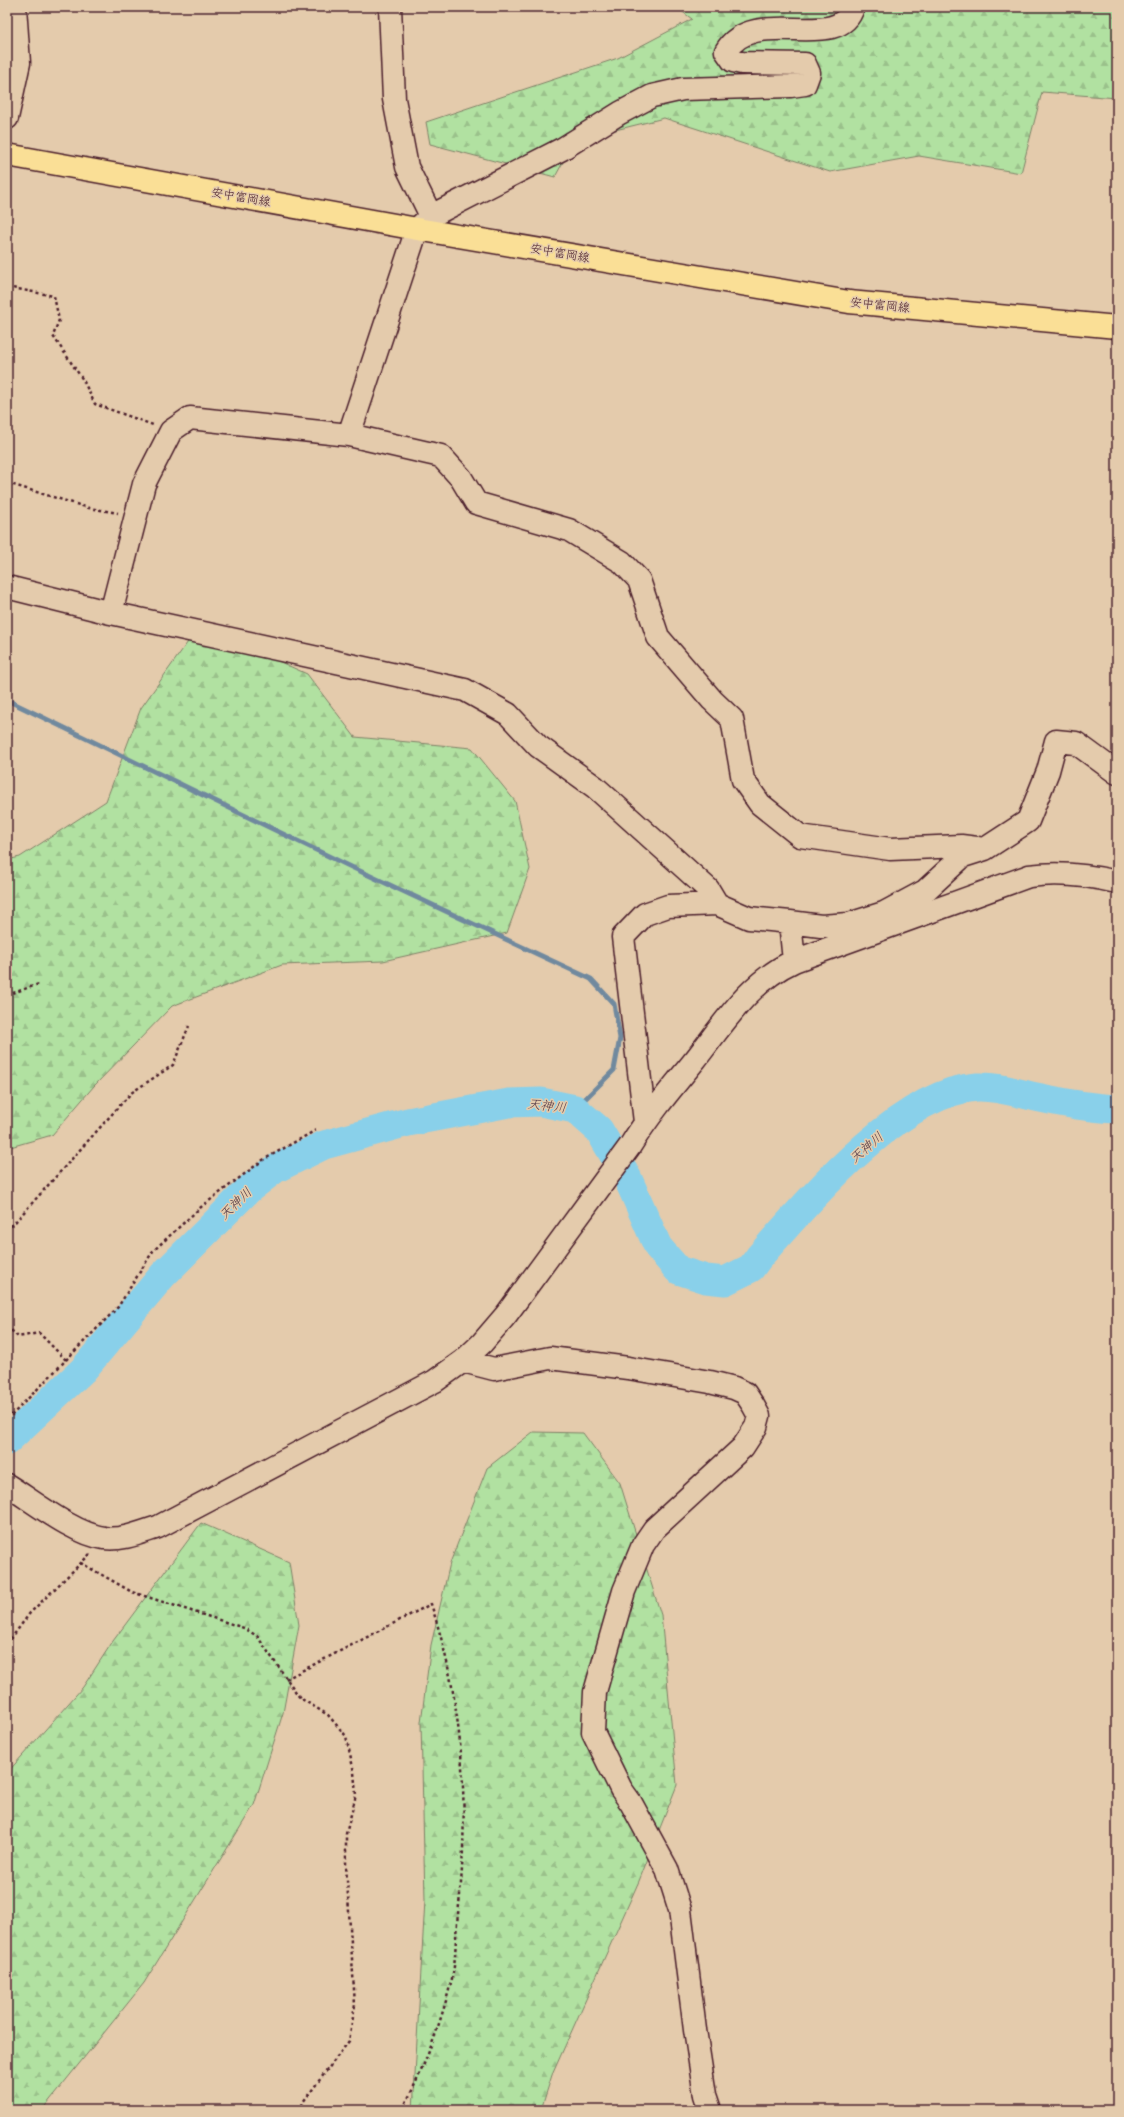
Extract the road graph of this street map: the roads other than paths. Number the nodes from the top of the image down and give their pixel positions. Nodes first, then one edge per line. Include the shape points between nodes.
1 (15, 7) edge
2 (390, 7) edge
3 (853, 7) edge
4 (7, 118) edge
5 (7, 155) edge
6 (424, 223) junction
7 (1117, 327) edge
8 (349, 435) junction
9 (7, 587) edge
10 (111, 613) junction
11 (1117, 773) edge
12 (985, 849) junction
13 (1117, 882) edge
14 (717, 904) junction
15 (790, 922) junction
16 (794, 962) junction
17 (645, 1122) junction
18 (463, 1361) junction
19 (7, 1485) edge
20 (710, 2110) edge

1 - 4 street via 19,62
2 - 6 street via 394,99 407,167
3 - 6 street via 845,22 831,28 762,28 738,38 726,51 733,61 742,63 805,64 809,73 805,84 683,89 652,96 562,150
5 - 6 main road, 安中富岡線
6 - 7 main road, 安中富岡線 via 849,302
6 - 8 street
8 - 10 street via 190,418 171,431 144,484
8 - 12 street via 441,456 461,478 476,503 569,530 622,562 640,580 658,637 712,700 732,719 743,780 760,804 800,836 890,849 961,846
9 - 10 street
10 - 14 street via 465,690 508,714 538,746 595,787 708,889
11 - 12 street via 1076,744 1056,741 1048,771 1028,822
12 - 15 street via 963,856 925,890 884,913 849,924 821,926
13 - 16 street via 1052,873 1029,876
14 - 15 street via 748,918
14 - 17 street via 668,906 645,914 623,937
15 - 16 street
16 - 17 street via 762,981 743,999
17 - 18 street via 506,1315
18 - 19 street via 435,1381 158,1528 118,1538 104,1538 77,1529
18 - 20 street via 494,1369 550,1358 710,1382 745,1393 758,1416 756,1427 743,1447 654,1529 643,1546 624,1591 595,1692 593,1732 621,1789 632,1803 667,1869 680,1910 695,2030

